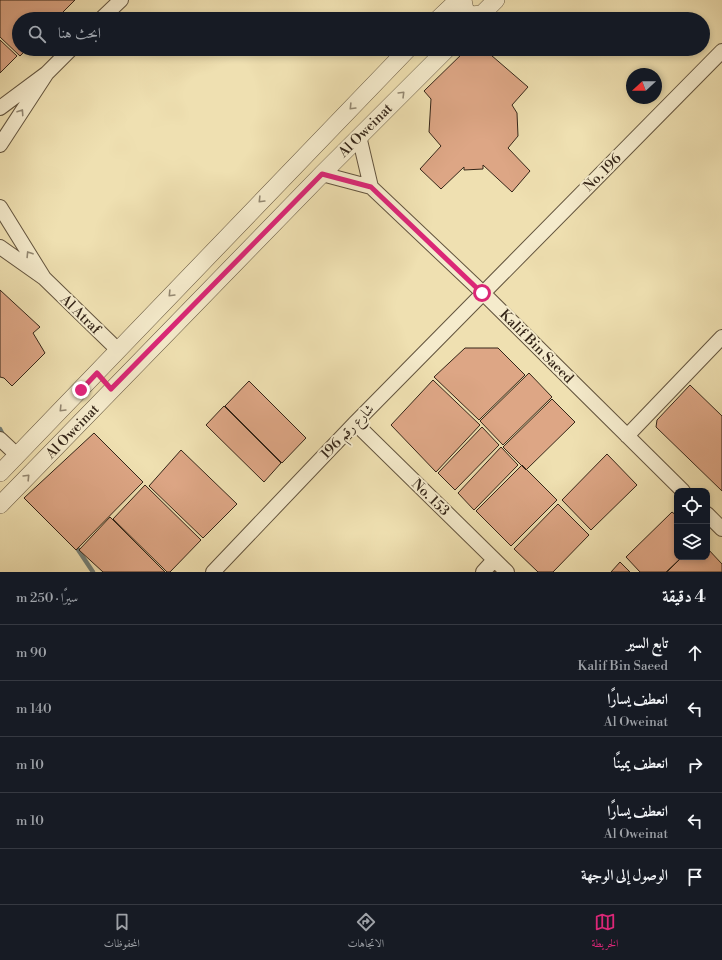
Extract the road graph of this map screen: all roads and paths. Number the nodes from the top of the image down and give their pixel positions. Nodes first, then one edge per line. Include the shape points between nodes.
1 (121, 0) edge
2 (458, 0) edge
3 (463, 0) edge
4 (496, 0) edge
5 (108, 12) edge
6 (445, 12) edge
7 (467, 12) edge
8 (484, 12) edge
9 (722, 51) edge
10 (64, 56) edge
11 (401, 56) edge
12 (440, 56) edge
13 (47, 73) junction
14 (0, 108) edge
15 (359, 136) junction
16 (0, 145) edge
17 (322, 174) junction
18 (371, 187) junction
19 (0, 207) edge
20 (0, 247) edge
21 (44, 278) junction
22 (482, 293) junction
23 (137, 330) junction
24 (722, 337) edge
25 (153, 347) junction
26 (118, 350) junction
27 (97, 373) junction
28 (111, 389) junction
29 (355, 423) junction
30 (627, 436) junction
31 (0, 439) edge
32 (17, 455) junction
33 (0, 473) edge
34 (680, 488) edge
35 (0, 505) edge
36 (710, 517) edge
37 (722, 529) edge
38 (494, 560) junction
39 (213, 572) edge
40 (483, 572) edge
41 (507, 572) edge

1 - 5 street
2 - 6 street
3 - 7 street
4 - 8 street
9 - 22 street, No. 196
10 - 13 street
11 -> 23 street, Al Oweinat
15 -> 12 street, Al Oweinat
13 - 14 street
16 -> 13 street
15 - 17 street, Al Oweinat
15 - 18 street
17 - 18 street, Kalif Bin Saeed
17 - 25 street, Al Oweinat
18 - 22 street, Kalif Bin Saeed
21 -> 19 street, Al Atraf
20 - 21 street, Al Atraf
21 - 26 street, Al Atraf
22 - 29 street, شارع رقم 196
22 - 30 street, Kalif Bin Saeed
23 - 25 street
23 - 26 street, Al Oweinat
24 - 30 street
25 - 28 street, Al Oweinat
26 - 27 street, Al Oweinat
27 - 28 street
27 -> 32 street, Al Oweinat
35 -> 28 street, Al Oweinat
29 - 38 street, No. 153
29 - 39 street, شارع رقم 196
30 - 34 street, Kalif Bin Saeed
31 - 32 street
32 - 33 street, Al Oweinat
36 - 37 street
38 - 40 street
38 - 41 street, No. 153

